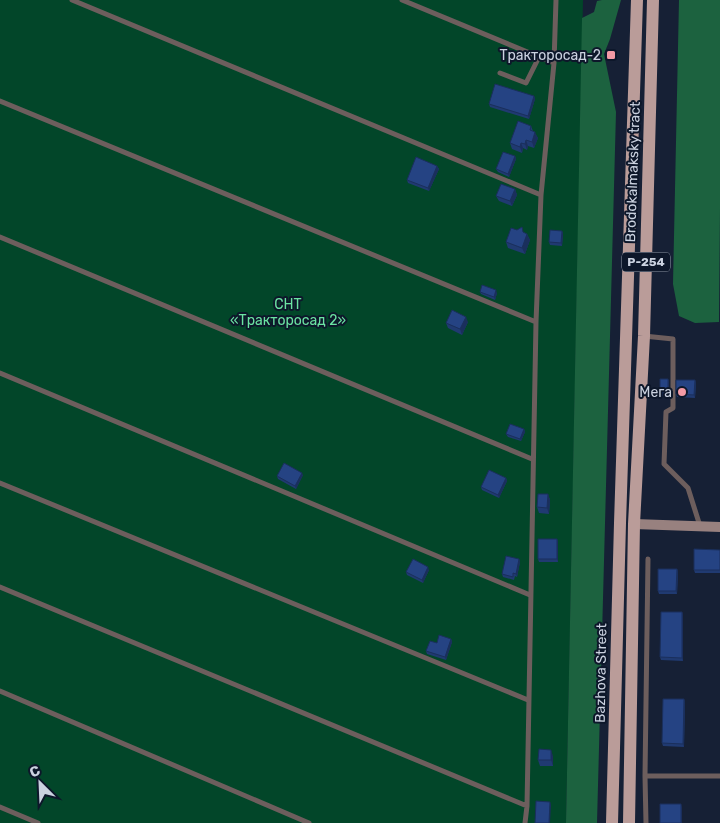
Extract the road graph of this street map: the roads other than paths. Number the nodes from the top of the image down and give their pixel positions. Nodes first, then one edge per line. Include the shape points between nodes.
1 (72, 0) edge
2 (402, 0) edge
3 (556, 0) edge
4 (637, 0) edge
5 (653, 0) edge
6 (539, 56) junction
7 (554, 63) junction
8 (500, 73) dead end
9 (0, 101) edge
10 (541, 196) junction
11 (0, 237) edge
12 (536, 322) junction
13 (644, 336) junction
14 (0, 373) edge
15 (532, 459) junction
16 (0, 483) edge
17 (620, 523) junction
18 (634, 524) junction
19 (700, 526) junction
20 (720, 527) edge
21 (648, 558) dead end
22 (0, 587) edge
23 (530, 595) junction
24 (0, 691) edge
25 (528, 700) junction
26 (645, 776) junction
27 (720, 776) edge
28 (527, 806) junction
29 (0, 807) edge
30 (38, 823) edge
31 (309, 823) edge
32 (525, 823) edge
33 (612, 823) edge
34 (629, 823) edge
35 (646, 823) edge

1 - 10 lane
2 - 6 lane
3 - 7 lane
4 - 17 main road, Brodokalmaksky tract / Р-254
5 - 13 main road, Brodokalmaksky tract / Р-254
6 - 7 lane
6 - 8 lane via 526,83
7 - 10 lane
9 - 12 lane
10 - 12 lane
11 - 15 lane
12 - 15 lane
13 - 18 main road, Brodokalmaksky tract / Р-254
13 - 19 lane via 673,340 672,408 666,412 664,464 688,488
14 - 23 lane
15 - 23 lane
16 - 25 lane
17 - 18 main road
17 - 33 main road, Bazhova Street
18 - 19 main road
18 - 34 main road
19 - 20 main road
21 - 26 lane
22 - 28 lane
23 - 25 lane
24 - 31 lane
25 - 28 lane
26 - 27 lane
26 - 35 lane
28 - 32 lane
29 - 30 lane

